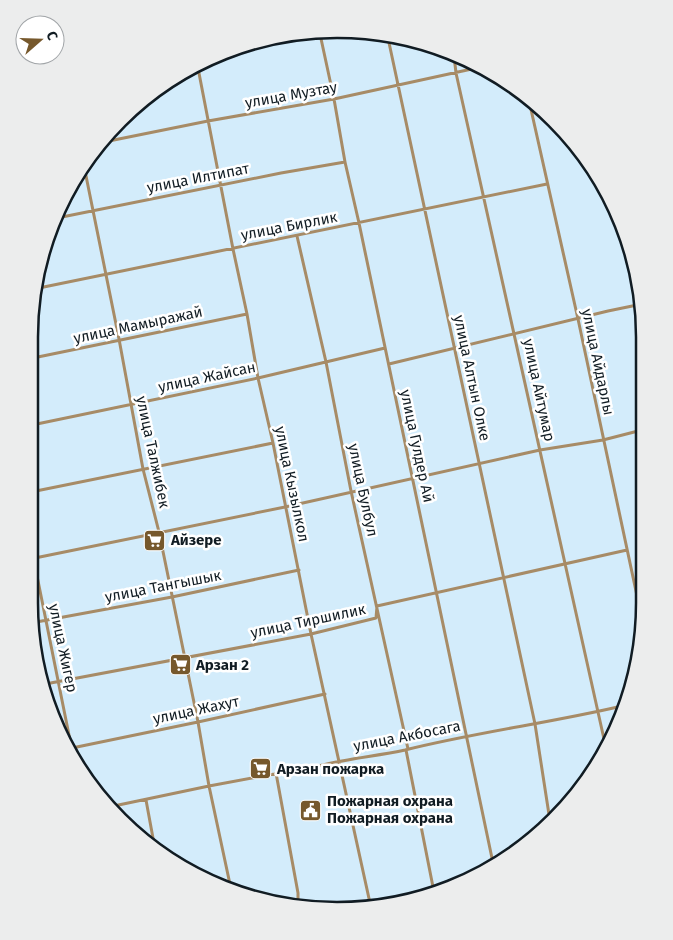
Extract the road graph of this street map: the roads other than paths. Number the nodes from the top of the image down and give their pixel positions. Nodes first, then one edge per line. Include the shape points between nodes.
1 (321, 38) edge
2 (389, 42) edge
3 (455, 62) edge
4 (471, 69) edge
5 (199, 71) edge
6 (456, 73) junction
7 (399, 85) junction
8 (334, 100) junction
9 (531, 109) edge
10 (208, 121) junction
11 (111, 141) edge
12 (344, 162) junction
13 (85, 174) edge
14 (547, 184) junction
15 (220, 185) junction
16 (484, 197) junction
17 (425, 210) junction
18 (92, 211) junction
19 (62, 217) edge
20 (359, 223) junction
21 (296, 236) junction
22 (233, 249) junction
23 (106, 275) junction
24 (41, 288) edge
25 (634, 306) edge
26 (247, 314) junction
27 (578, 319) junction
28 (515, 334) junction
29 (119, 340) junction
30 (385, 348) junction
31 (454, 348) junction
32 (38, 357) edge
33 (326, 362) junction
34 (389, 364) junction
35 (258, 378) junction
36 (132, 404) junction
37 (38, 424) edge
38 (636, 432) edge
39 (603, 440) junction
40 (273, 443) junction
41 (540, 450) junction
42 (479, 463) junction
43 (143, 469) junction
44 (412, 478) junction
45 (38, 491) edge
46 (351, 492) junction
47 (285, 507) junction
48 (159, 532) junction
49 (627, 550) junction
50 (38, 557) edge
51 (566, 564) junction
52 (299, 570) junction
53 (504, 578) junction
54 (38, 587) edge
55 (636, 592) edge
56 (436, 593) junction
57 (172, 597) junction
58 (377, 606) junction
59 (45, 620) junction
60 (38, 622) edge
61 (311, 634) junction
62 (184, 657) junction
63 (58, 681) junction
64 (49, 683) edge
65 (325, 694) junction
66 (617, 707) edge
67 (598, 712) junction
68 (198, 722) junction
69 (535, 724) junction
70 (466, 736) junction
71 (604, 738) edge
72 (70, 740) edge
73 (75, 747) edge
74 (407, 749) junction
75 (339, 760) junction
76 (276, 773) junction
77 (209, 786) junction
78 (146, 800) junction
79 (116, 806) edge
80 (549, 814) edge
81 (153, 841) edge
82 (492, 858) edge
83 (230, 883) edge
84 (433, 887) edge
85 (298, 900) edge
86 (370, 901) edge

1 - 8 street, улица Гулдер Ай
2 - 7 street, улица Алтын Олке
3 - 6 street, улица Айтумар
4 - 6 street, улица Музтау
5 - 10 street, улица Кызылкол
6 - 7 street, улица Музтау
6 - 16 street, улица Айтумар
7 - 8 street, улица Музтау
7 - 17 street, улица Алтын Олке
8 - 10 street, улица Музтау
8 - 12 street, улица Гулдер Ай
9 - 14 street, улица Айдарлы
10 - 11 street, улица Музтау
10 - 15 street, улица Кызылкол
12 - 15 street, улица Илтипат
12 - 20 street, улица Гулдер Ай
13 - 18 street, улица Талжибек
14 - 16 street, улица Бирлик
14 - 27 street, улица Айдарлы
15 - 18 street, улица Илтипат
15 - 22 street, улица Кызылкол
16 - 17 street, улица Бирлик
16 - 28 street, улица Айтумар
17 - 20 street, улица Бирлик
17 - 31 street, улица Алтын Олке
18 - 19 street, улица Илтипат
18 - 23 street, улица Талжибек
20 - 21 street, улица Бирлик
20 - 30 street, улица Гулдер Ай
21 - 22 street, улица Бирлик
21 - 33 street, улица Булбул
22 - 23 street, улица Бирлик
22 - 26 street, улица Кызылкол
23 - 24 street, улица Бирлик
23 - 29 street, улица Талжибек
25 - 27 street
26 - 29 street, улица Мамыражай
26 - 35 street, улица Кызылкол
27 - 28 street
27 - 39 street, улица Айдарлы
28 - 31 street
28 - 41 street, улица Айтумар
29 - 32 street, улица Мамыражай
29 - 36 street, улица Талжибек
30 - 33 street, улица Жайсан
30 - 34 street, улица Гулдер Ай
31 - 34 street
31 - 42 street, улица Алтын Олке
33 - 35 street, улица Жайсан
33 - 46 street, улица Булбул
34 - 44 street, улица Гулдер Ай
35 - 36 street, улица Жайсан
35 - 40 street, улица Кызылкол
36 - 37 street, улица Жайсан
36 - 43 street, улица Талжибек
38 - 39 street
39 - 41 street
39 - 49 street, улица Айдарлы
40 - 43 street
40 - 47 street, улица Кызылкол
41 - 42 street
41 - 51 street, улица Айтумар
42 - 44 street
42 - 53 street, улица Алтын Олке
43 - 45 street
43 - 48 street, улица Талжибек
44 - 46 street
44 - 56 street, улица Гулдер Ай
46 - 47 street
46 - 58 street, улица Булбул
47 - 48 street
47 - 52 street, улица Кызылкол
48 - 50 street
48 - 57 street, улица Талжибек
49 - 51 street, улица Тиршилик
49 - 55 street, улица Айдарлы
51 - 53 street, улица Тиршилик
51 - 67 street, улица Айтумар
52 - 57 street, улица Тангышык
52 - 61 street, улица Кызылкол
53 - 56 street, улица Тиршилик
53 - 69 street, улица Алтын Олке
54 - 59 street, улица Жигер
56 - 58 street, улица Тиршилик
56 - 70 street, улица Гулдер Ай
57 - 59 street, улица Тангышык
57 - 62 street, улица Талжибек
58 - 61 street, улица Тиршилик via 376,618
58 - 74 street, улица Булбул
59 - 60 street, улица Тангышык
59 - 63 street, улица Жигер
61 - 62 street, улица Тиршилик
61 - 65 street, улица Кызылкол
62 - 63 street, улица Тиршилик
62 - 68 street, улица Талжибек
63 - 64 street, улица Тиршилик
63 - 72 street, улица Жигер
65 - 68 street, улица Жахут
65 - 75 street, улица Кызылкол
66 - 67 street, улица Акбосага
67 - 69 street, улица Акбосага
67 - 71 street, улица Айтумар
68 - 73 street, улица Жахут
68 - 77 street, улица Талжибек
69 - 70 street, улица Акбосага
69 - 80 street, улица Алтын Олке
70 - 74 street, улица Акбосага
70 - 82 street, улица Гулдер Ай
74 - 75 street, улица Акбосага
74 - 84 street, улица Булбул
75 - 76 street, улица Акбосага
75 - 86 street, улица Кызылкол
76 - 77 street, улица Акбосага
76 - 85 street
77 - 78 street, улица Акбосага
77 - 83 street, улица Талжибек
78 - 79 street, улица Акбосага
78 - 81 street

